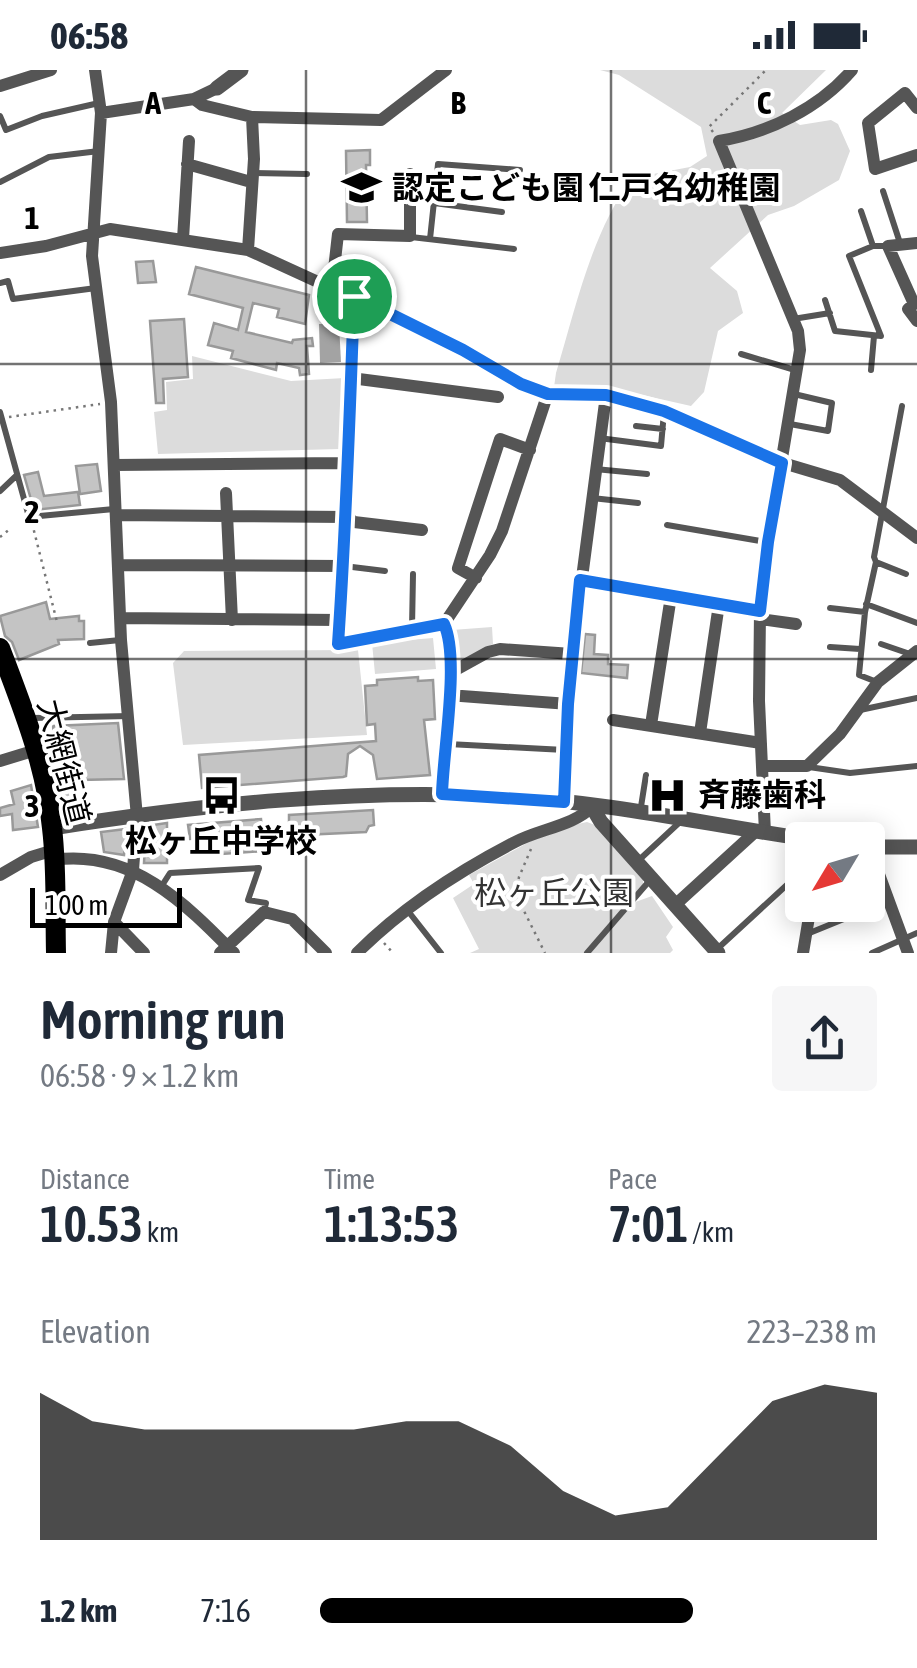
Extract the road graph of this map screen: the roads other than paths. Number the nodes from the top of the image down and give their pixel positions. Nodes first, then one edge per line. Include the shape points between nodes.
1 (95, 70) edge
2 (241, 70) edge
3 (446, 70) edge
4 (852, 70) edge
5 (44, 71) edge
6 (0, 86) edge
7 (217, 88) joint
8 (194, 99) junction
9 (100, 108) junction
10 (917, 108) edge
11 (0, 116) edge
12 (252, 117) junction
13 (188, 141) dead end
14 (100, 150) junction
15 (917, 156) edge
16 (187, 164) junction
17 (520, 170) dead end
18 (307, 174) dead end
19 (410, 174) dead end
20 (252, 178) junction
21 (0, 182) edge
22 (883, 191) dead end
23 (434, 203) junction
24 (861, 211) dead end
25 (502, 212) dead end
26 (91, 234) junction
27 (410, 236) junction
28 (183, 238) junction
29 (430, 239) junction
30 (917, 242) edge
31 (894, 245) junction
32 (873, 246) junction
33 (514, 249) dead end
34 (248, 250) junction
35 (0, 253) edge
36 (0, 283) edge
37 (332, 286) junction
38 (96, 288) junction
39 (354, 296) junction
40 (825, 300) dead end
41 (830, 312) junction
42 (793, 319) junction
43 (917, 321) edge
44 (874, 336) junction
45 (741, 354) dead end
46 (796, 370) junction
47 (871, 370) dead end
48 (351, 378) junction
49 (548, 394) junction
50 (792, 394) junction
51 (606, 395) junction
52 (498, 397) dead end
53 (902, 406) dead end
54 (664, 411) junction
55 (1, 415) edge
56 (788, 424) junction
57 (636, 426) dead end
58 (663, 430) junction
59 (3, 436) edge
60 (598, 438) junction
61 (530, 450) junction
62 (346, 463) junction
63 (782, 463) junction
64 (114, 465) junction
65 (594, 469) junction
66 (647, 474) dead end
67 (18, 475) junction
68 (0, 491) edge
69 (226, 493) dead end
70 (590, 498) junction
71 (638, 504) dead end
72 (116, 512) junction
73 (884, 512) junction
74 (227, 515) junction
75 (347, 517) junction
76 (667, 525) dead end
77 (422, 530) dead end
78 (917, 538) edge
79 (768, 542) junction
80 (876, 562) junction
81 (118, 565) junction
82 (230, 566) junction
83 (344, 566) junction
84 (385, 571) dead end
85 (414, 574) dead end
86 (906, 574) dead end
87 (476, 578) junction
88 (580, 580) junction
89 (670, 596) junction
90 (718, 604) junction
91 (830, 608) dead end
92 (865, 608) junction
93 (760, 615) junction
94 (120, 618) junction
95 (232, 620) junction
96 (340, 620) junction
97 (917, 623) edge
98 (444, 624) junction
99 (796, 624) dead end
100 (412, 629) junction
101 (121, 640) junction
102 (90, 643) dead end
103 (881, 644) dead end
104 (830, 647) dead end
105 (0, 648) edge
106 (860, 650) junction
107 (572, 654) junction
108 (914, 656) edge
109 (450, 672) junction
110 (878, 682) junction
111 (7, 690) edge
112 (448, 695) junction
113 (917, 698) edge
114 (568, 704) junction
115 (860, 710) junction
116 (130, 716) junction
117 (26, 719) junction
118 (613, 720) dead end
119 (651, 725) junction
120 (700, 733) junction
121 (761, 742) junction
122 (444, 744) junction
123 (36, 750) junction
124 (566, 750) junction
125 (0, 761) edge
126 (763, 766) junction
127 (807, 766) junction
128 (917, 766) edge
129 (646, 775) dead end
130 (442, 794) junction
131 (564, 802) junction
132 (592, 807) junction
133 (640, 814) junction
134 (137, 817) junction
135 (682, 820) junction
136 (760, 833) junction
137 (785, 836) edge
138 (54, 846) junction
139 (917, 846) edge
140 (885, 847) edge
141 (637, 862) junction
142 (134, 870) junction
143 (0, 875) edge
144 (651, 879) junction
145 (161, 887) junction
146 (785, 887) edge
147 (885, 890) edge
148 (889, 900) junction
149 (675, 905) junction
150 (408, 910) junction
151 (264, 912) junction
152 (114, 922) junction
153 (807, 922) edge
154 (917, 932) edge
155 (902, 938) junction
156 (802, 947) edge
157 (227, 951) edge
158 (715, 952) edge
159 (56, 953) edge
160 (111, 953) edge
161 (144, 953) edge
162 (326, 953) edge
163 (357, 953) edge
164 (442, 953) edge
165 (587, 953) edge
166 (872, 953) edge
167 (908, 953) edge

1 - 9 street
2 - 7 street
3 - 12 street via 381,120
4 - 42 street via 798,113 719,142
5 - 6 street
7 - 8 street
8 - 9 street
8 - 12 street
9 - 11 lane via 42,116 6,130
9 - 14 street
10 - 15 street via 905,93 868,123 875,170
12 - 20 street
13 - 16 street
14 - 21 lane via 49,157
14 - 26 street
16 - 20 street
16 - 28 street
17 - 23 lane via 438,164
18 - 20 lane
19 - 27 street
20 - 34 street
22 - 31 lane
23 - 25 lane
23 - 29 lane
24 - 32 lane
26 - 28 street via 110,229
26 - 35 street
26 - 38 street
27 - 29 lane
27 - 37 street via 338,234
28 - 34 street
29 - 33 lane
30 - 31 street
31 - 32 lane
31 - 43 street via 914,304 908,309
32 - 44 lane via 849,256 880,329 881,336
34 - 37 street
36 - 38 lane via 8,281 13,299
37 - 39 street
38 - 64 street
39 - 48 street
39 - 49 street
40 - 41 lane
41 - 42 lane
41 - 44 lane via 835,330
42 - 46 street via 800,350
44 - 47 lane
45 - 46 lane
46 - 50 street
48 - 52 street
48 - 62 street
49 - 51 street
49 - 61 street
50 - 56 street
50 - 56 lane via 832,403 828,432
51 - 54 street
51 - 60 street
53 - 73 lane
54 - 58 lane
54 - 63 street
55 - 59 lane
56 - 63 street
57 - 58 lane
58 - 60 lane via 661,446
59 - 67 lane
60 - 65 street
61 - 87 street via 502,531
61 - 87 street via 500,439 458,568
62 - 64 street
62 - 75 street
63 - 73 street via 840,480
63 - 79 street
64 - 72 street
65 - 66 lane
65 - 70 street
67 - 68 lane
67 - 72 lane via 30,517
69 - 74 street
70 - 71 lane
70 - 88 street
72 - 74 street
72 - 81 street
73 - 78 street
73 - 80 lane
74 - 75 street
74 - 82 street
75 - 77 street
75 - 83 street
76 - 79 lane
79 - 93 street
80 - 86 lane
80 - 92 lane
81 - 82 street
81 - 94 street
82 - 83 street
82 - 95 street
83 - 84 lane
83 - 96 street
85 - 100 lane
87 - 98 street
88 - 89 street
88 - 107 street
89 - 90 street
89 - 119 street
90 - 93 street
90 - 120 street
91 - 92 lane
92 - 97 lane
92 - 106 lane
93 - 99 street
93 - 121 street
94 - 95 street
94 - 101 street
95 - 96 street
96 - 100 street via 338,644
98 - 100 street
98 - 109 street
101 - 102 lane
101 - 116 street
103 - 108 lane
104 - 106 lane
105 - 111 main road, 大網街道
106 - 110 lane via 858,676
107 - 109 street via 500,650
107 - 114 street
108 - 110 street
109 - 112 street
110 - 115 street
111 - 117 main road, 大網街道
112 - 114 street
112 - 122 street
113 - 115 lane
114 - 124 street
115 - 127 street
116 - 117 lane
116 - 134 street
117 - 123 main road, 大網街道
118 - 119 street
119 - 120 street
120 - 121 street
121 - 126 street
122 - 124 lane
122 - 130 street
123 - 125 street
123 - 138 main road, 大網街道
124 - 131 street
126 - 127 street
126 - 136 street
127 - 128 lane via 850,772
129 - 133 lane
130 - 131 street
130 - 134 street via 306,797
131 - 132 street
132 - 133 street
132 - 141 street
132 - 150 street via 492,854
133 - 135 street
134 - 138 street
134 - 142 street
135 - 136 street
135 - 141 lane
136 - 137 street
136 - 149 street
138 - 142 street
138 - 143 street
138 - 159 main road, 大網街道
139 - 140 street
141 - 144 street
142 - 145 street
142 - 152 street
144 - 149 street
144 - 165 lane
145 - 151 lane via 170,873 259,868 248,900 266,903
145 - 157 street
146 - 158 lane
147 - 148 street
148 - 155 street
148 - 156 lane
149 - 158 street
150 - 163 street
150 - 164 lane
151 - 157 street
151 - 162 street via 292,919
152 - 160 street
152 - 161 street
153 - 156 street
154 - 155 lane
155 - 166 lane
155 - 167 street

